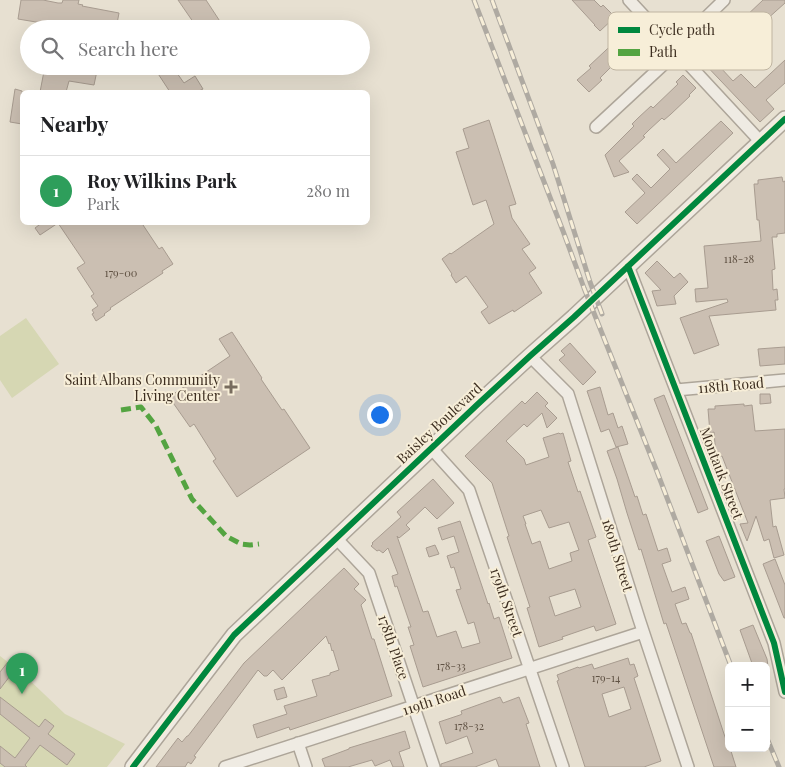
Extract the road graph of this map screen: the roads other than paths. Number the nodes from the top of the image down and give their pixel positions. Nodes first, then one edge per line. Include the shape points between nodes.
1 (629, 0) edge
2 (724, 0) edge
3 (640, 12) edge
4 (712, 12) edge
5 (657, 70) edge
6 (694, 70) edge
7 (785, 119) edge
8 (596, 127) dead end
9 (760, 141) junction
10 (628, 266) junction
11 (530, 356) junction
12 (785, 380) edge
13 (676, 390) junction
14 (431, 448) junction
15 (336, 538) junction
16 (643, 632) junction
17 (780, 641) edge
18 (530, 669) junction
19 (785, 692) edge
20 (414, 706) junction
21 (298, 743) junction
22 (133, 767) edge
23 (225, 767) edge
24 (306, 767) edge
25 (434, 767) edge
26 (563, 767) edge
27 (688, 767) edge

1 - 3 street
2 - 4 street
5 - 8 street
6 - 9 street
7 - 9 street, Baisley Boulevard
9 - 10 street, Baisley Boulevard
10 - 11 street, Baisley Boulevard
10 - 13 street, Montauk Street
11 - 14 street, Baisley Boulevard
11 - 16 street, 180th Street via 568,394
12 - 13 street, 118th Road
13 - 17 street, Montauk Street
14 - 15 street, Baisley Boulevard
14 - 18 street, 179th Street via 469,490
15 - 20 street, 178th Place via 369,573
15 - 22 street, Baisley Boulevard via 234,635
16 - 18 street, 119th Road
16 - 27 street, 180th Street
17 - 19 street, Montauk Street
18 - 20 street, 119th Road
18 - 26 street, 179th Street
20 - 21 street, 119th Road
20 - 25 street, 178th Place
21 - 23 street, 119th Road
21 - 24 street

